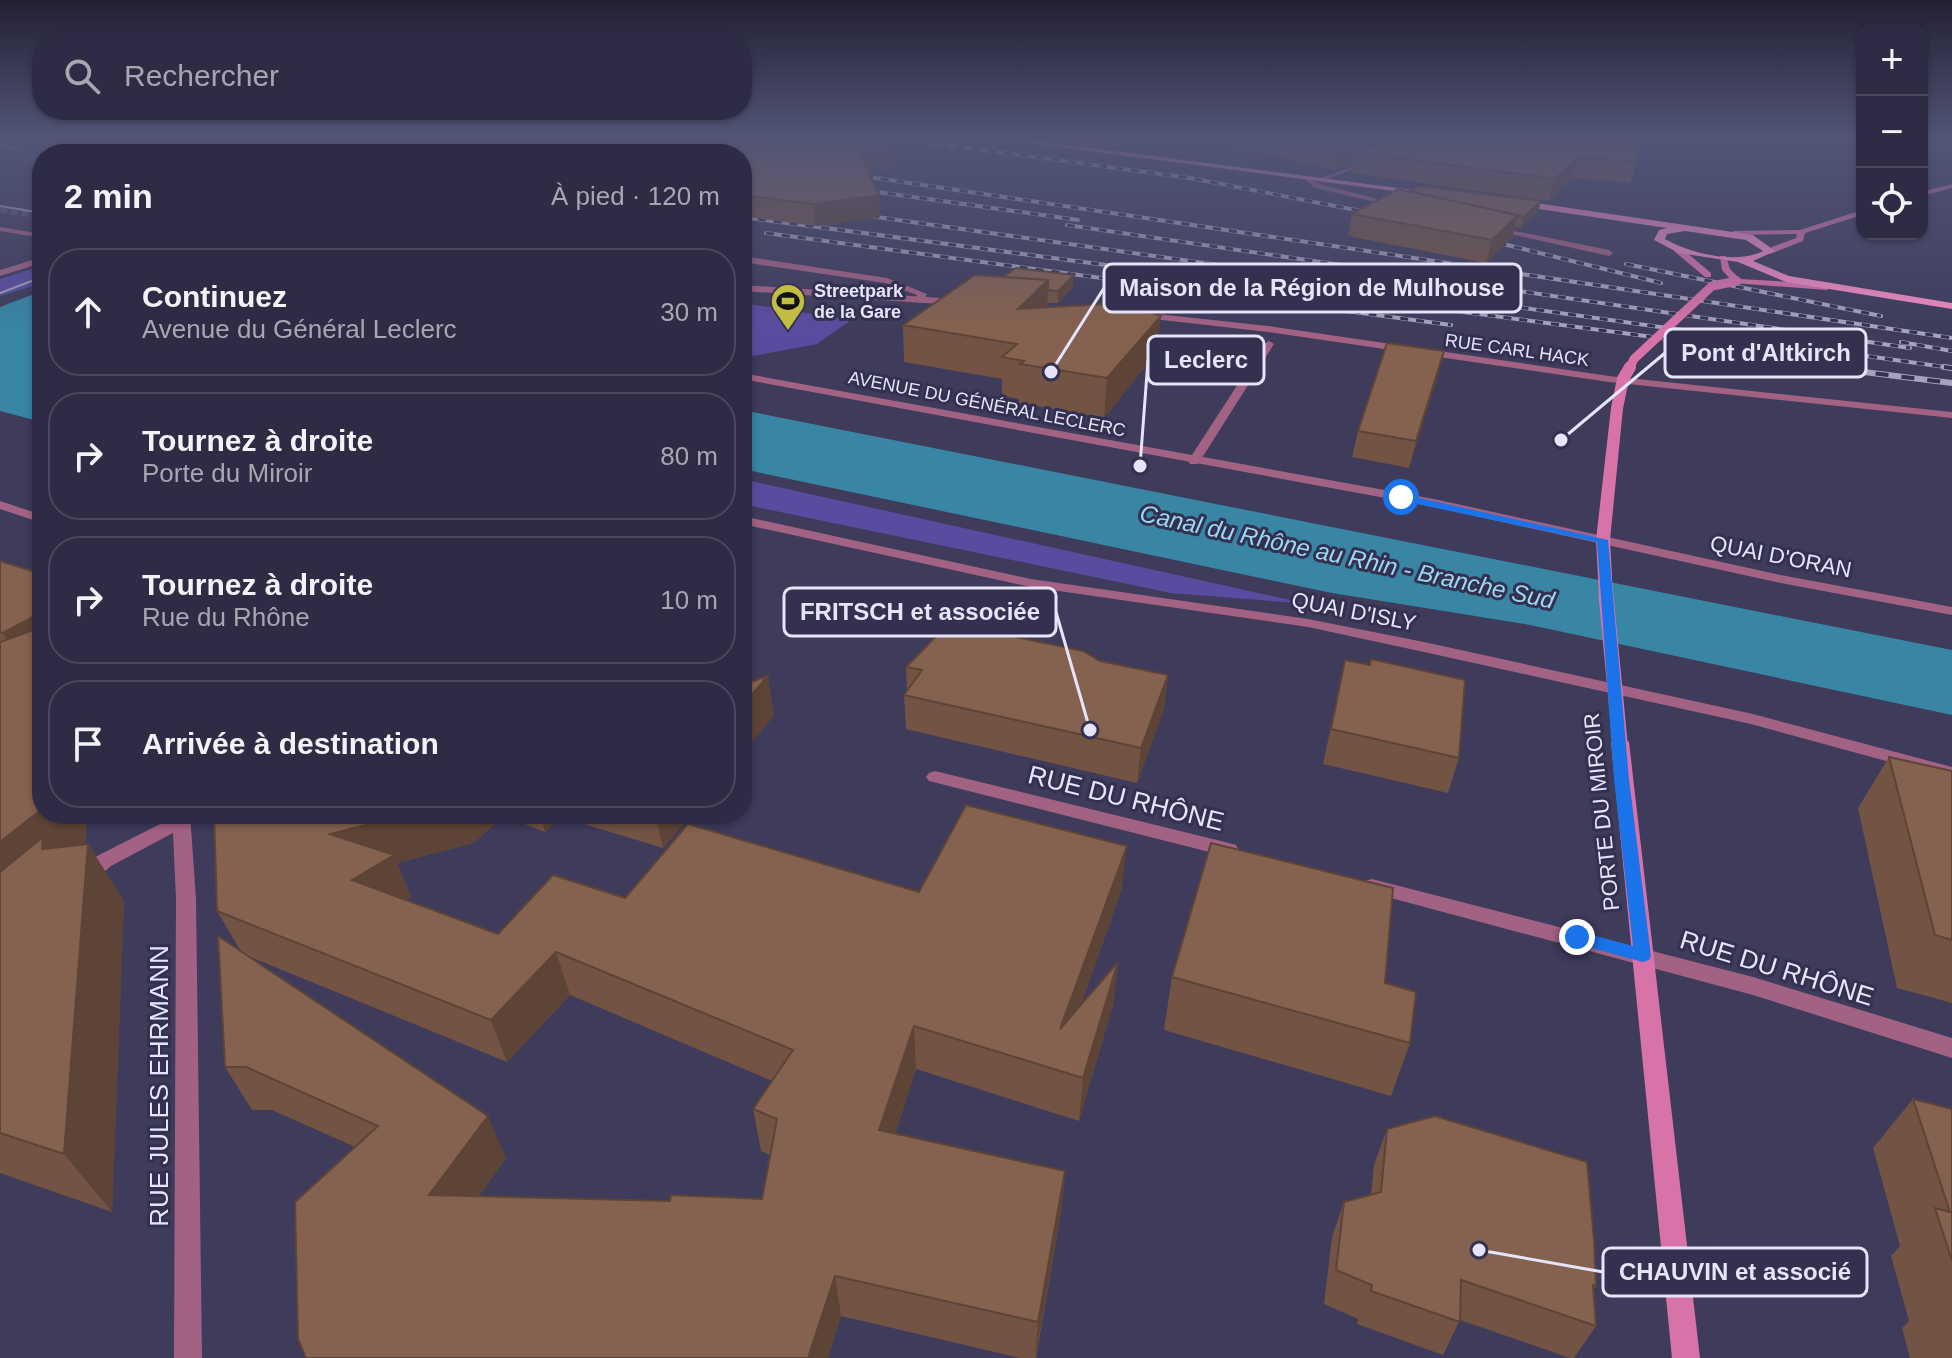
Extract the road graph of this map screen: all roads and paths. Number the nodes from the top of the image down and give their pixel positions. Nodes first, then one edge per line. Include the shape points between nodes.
1 (1391, 203) edge
2 (1514, 203) edge
3 (1411, 208) edge
4 (1560, 209) junction
5 (1856, 214) edge
6 (1486, 226) edge
7 (1685, 228) junction
8 (0, 229) edge
9 (1801, 232) junction
10 (1734, 233) junction
11 (32, 234) edge
12 (1658, 235) junction
13 (1677, 249) junction
14 (1609, 253) dead end
15 (1768, 253) junction
16 (1723, 258) junction
17 (1739, 259) junction
18 (752, 261) edge
19 (32, 263) edge
20 (0, 273) edge
21 (1710, 281) junction
22 (1737, 281) junction
23 (1839, 288) junction
24 (752, 289) edge
25 (920, 300) junction
26 (966, 303) edge
27 (1952, 306) edge
28 (1122, 314) edge
29 (1269, 344) dead end
30 (752, 378) edge
31 (1952, 415) edge
32 (1194, 461) junction
33 (0, 505) edge
34 (24, 512) junction
35 (32, 512) edge
36 (32, 515) edge
37 (752, 522) edge
38 (1603, 540) junction
39 (1952, 611) edge
40 (1952, 773) edge
41 (935, 777) dead end
42 (169, 824) edge
43 (181, 824) edge
44 (1243, 853) edge
45 (1351, 880) edge
46 (70, 890) edge
47 (1643, 956) junction
48 (1952, 1048) edge
49 (188, 1358) edge
50 (1686, 1358) edge

1 - 3 street
2 - 4 main road
4 - 7 main road
4 - 12 main road
5 - 9 main road
6 - 14 street
7 - 10 main road
7 - 12 main road
8 - 11 street
9 - 10 main road
9 - 15 main road via 1800,239
10 - 15 main road via 1761,242
12 - 13 main road
13 - 16 main road
13 - 21 main road
15 - 17 main road
15 - 23 main road via 1790,270
16 - 17 main road
16 - 22 main road
17 - 23 main road via 1786,279
18 - 25 street via 887,281 922,294
19 - 20 street
21 - 22 main road, bridge
21 - 38 main road, PORTE DU MIROIR, bridge via 1634,359 1623,379
22 - 23 main road
23 - 27 main road
24 - 25 street
25 - 26 street
28 - 31 street, RUE CARL HACK via 1255,327 1609,379
29 - 32 street
30 - 32 street, AVENUE DU GÉNÉRAL LECLERC
32 - 38 street, AVENUE DU GÉNÉRAL LECLERC via 1526,521
33 - 34 street
34 - 35 street
34 - 36 street
37 - 40 street, QUAI D'ISLY via 1031,583 1308,623 1424,647 1753,719
38 - 39 street, QUAI D'ORAN
38 - 47 main road, PORTE DU MIROIR, bridge
41 - 44 street, RUE DU RHÔNE
42 - 46 street via 104,861
43 - 49 street, RUE JULES EHRMANN
45 - 47 street, RUE DU RHÔNE
47 - 48 street, RUE DU RHÔNE
47 - 50 main road, PORTE DU MIROIR

